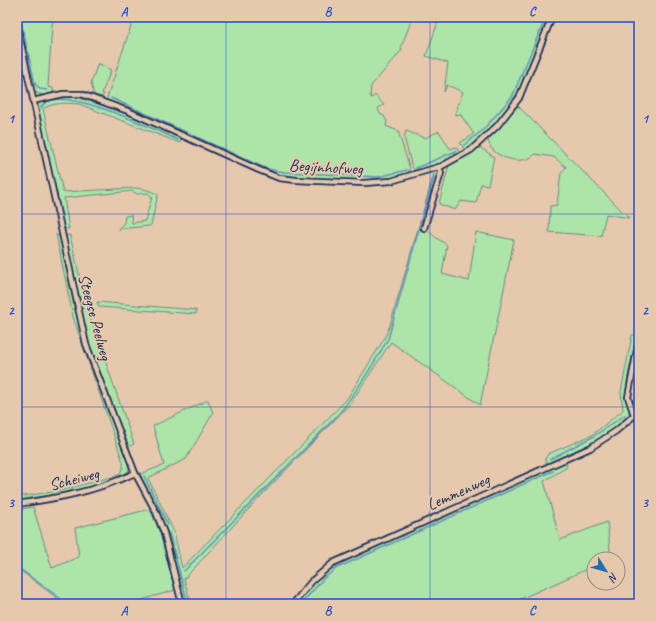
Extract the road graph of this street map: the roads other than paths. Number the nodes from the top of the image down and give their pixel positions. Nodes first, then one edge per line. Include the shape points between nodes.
1 (552, 17) edge
2 (17, 25) edge
3 (33, 101) junction
4 (439, 167) junction
5 (424, 228) dead end
6 (639, 340) edge
7 (639, 411) edge
8 (634, 415) junction
9 (135, 473) junction
10 (17, 504) edge
11 (182, 604) edge
12 (293, 604) edge

1 - 4 street, Begijnhofweg via 519,98 501,121 471,150
2 - 3 street, Steegse Peelweg
3 - 4 street, Begijnhofweg via 63,94 82,94 280,178 391,181
3 - 9 street, Steegse Peelweg via 86,344
4 - 5 street via 441,173
6 - 8 street via 628,397
7 - 8 street, Lemmenweg
8 - 12 street, Lemmenweg via 590,448 333,563
9 - 10 street, Scheiweg via 85,492
9 - 11 street, Steegse Peelweg via 164,533

